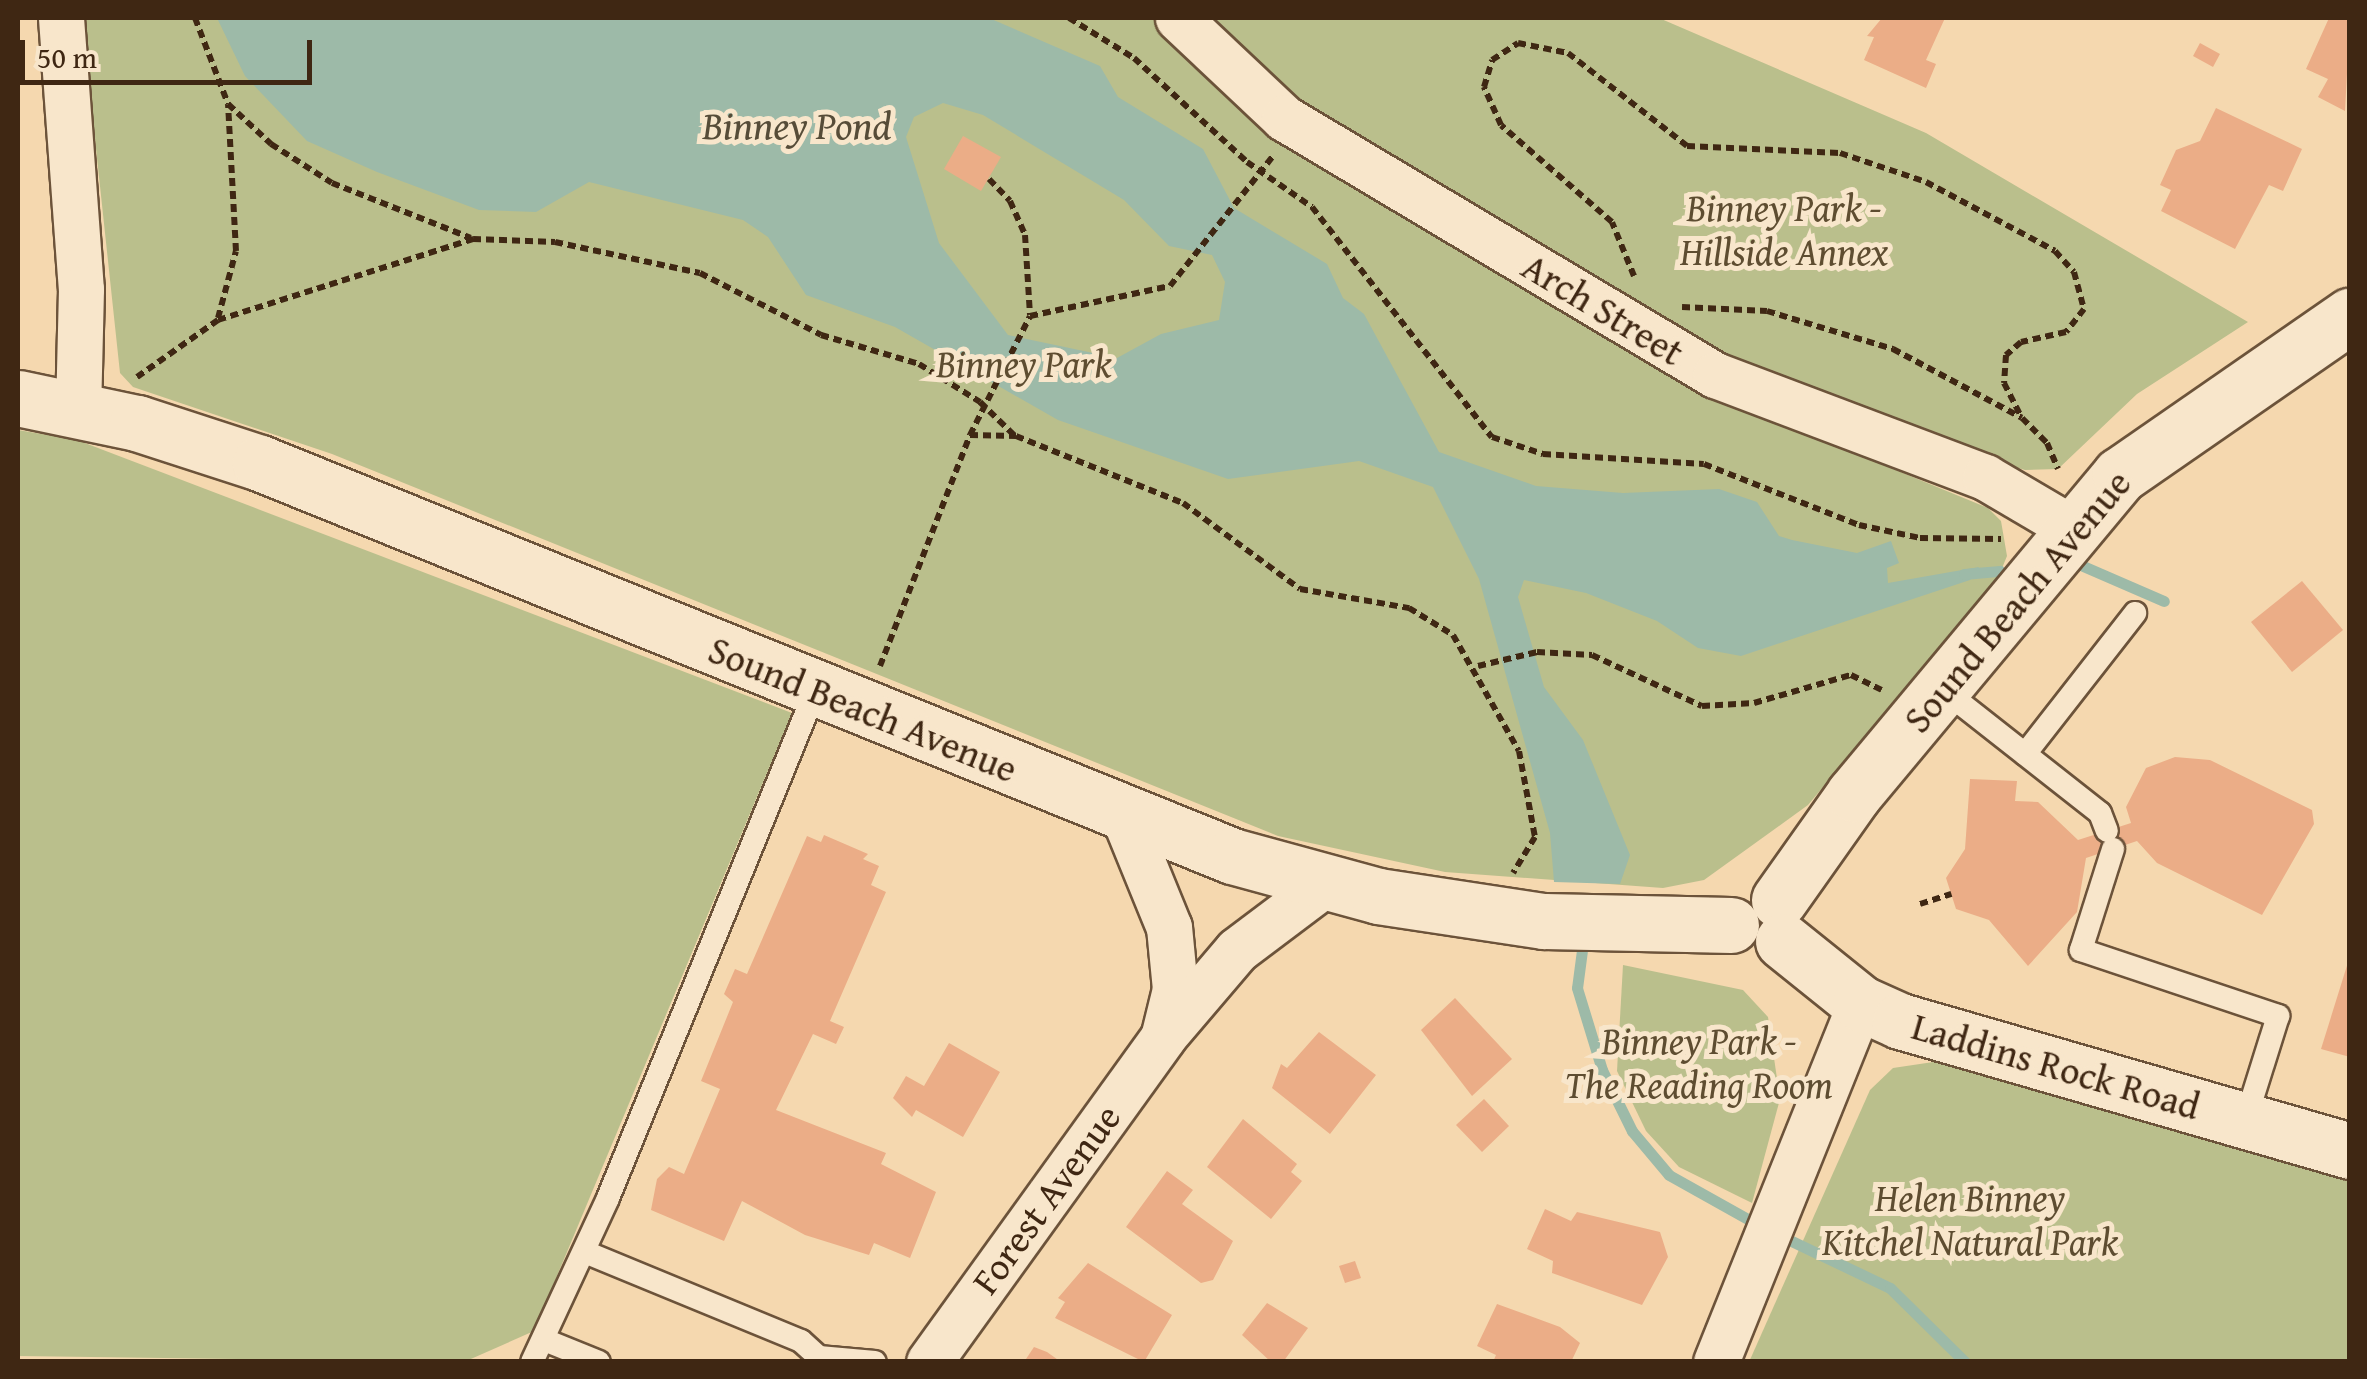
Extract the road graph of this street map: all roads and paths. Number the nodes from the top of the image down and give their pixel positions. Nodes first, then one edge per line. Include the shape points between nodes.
1 (62, 18) edge
2 (195, 18) edge
3 (1068, 18) edge
4 (1178, 18) edge
5 (228, 104) junction
6 (989, 179) dead end
7 (1244, 192) dead end
8 (473, 239) junction
9 (1638, 290) dead end
10 (1665, 308) dead end
11 (1030, 316) junction
12 (2350, 316) edge
13 (218, 320) junction
14 (128, 382) dead end
15 (18, 398) edge
16 (980, 402) junction
17 (78, 408) junction
18 (2022, 418) junction
19 (970, 435) junction
20 (1016, 436) junction
21 (2058, 469) dead end
22 (2070, 527) junction
23 (2002, 540) dead end
24 (2135, 612) dead end
25 (1477, 666) junction
26 (875, 678) dead end
27 (816, 690) junction
28 (1916, 692) junction
29 (2025, 754) junction
30 (1124, 817) junction
31 (1510, 878) dead end
32 (1326, 883) junction
33 (1950, 894) dead end
34 (1920, 904) dead end
35 (1781, 920) junction
36 (1860, 1003) junction
37 (1163, 1037) junction
38 (2245, 1121) junction
39 (2350, 1151) edge
40 (585, 1252) junction
41 (547, 1341) junction
42 (817, 1359) edge
43 (532, 1362) edge
44 (600, 1362) edge
45 (875, 1362) edge
46 (929, 1362) edge
47 (1716, 1362) edge

1 - 17 street via 81,289
2 - 5 path
3 - 23 path via 1134,58 1247,162 1312,206 1492,437 1543,454 1704,464 1859,525 1920,538
4 - 22 street, Arch Street via 1284,118 1715,375 1986,477
5 - 8 path via 297,164
5 - 13 path via 236,251
6 - 11 path via 1010,201 1025,235
7 - 11 path via 1196,258 1159,293
8 - 13 path
8 - 16 path via 608,249 700,273 821,335 919,364
9 - 18 path via 1612,222 1496,114 1484,87 1492,60 1518,43 1568,53 1687,146 1840,153 1926,182 2055,250 2074,272 2084,309 2066,332 2021,342 2006,355 2004,382
10 - 18 path via 1815,320 1937,369
11 - 16 path
12 - 22 street, Sound Beach Avenue via 2149,451
13 - 14 path
15 - 17 street, Sound Beach Avenue
16 - 19 path
16 - 20 path
17 - 27 street, Sound Beach Avenue via 260,463
18 - 21 path via 2047,443
19 - 20 path
19 - 26 path
20 - 25 path via 1183,502 1300,590 1425,614
22 - 28 street, Sound Beach Avenue
24 - 29 lane
25 - 28 path via 1537,652 1592,655 1702,706 1754,703 1850,675
25 - 31 path via 1519,751 1534,817 1535,837
27 - 30 street, Sound Beach Avenue
27 - 40 lane
28 - 29 lane
28 - 35 street, Sound Beach Avenue
29 - 38 lane via 2100,813 2110,840 2081,950 2278,1016
30 - 32 street, Sound Beach Avenue
30 - 37 street, Forest Avenue via 1170,927 1174,989
32 - 35 street, Sound Beach Avenue via 1628,929 1731,926 1746,896
32 - 37 street, Forest Avenue via 1237,950
33 - 34 path
35 - 36 street, Laddins Rock Road
36 - 38 street, Laddins Rock Road
36 - 47 street via 1783,1209
37 - 46 street, Forest Avenue
38 - 39 street, Laddins Rock Road
40 - 41 lane
40 - 42 lane via 801,1341
41 - 43 lane
41 - 44 lane
42 - 45 lane

